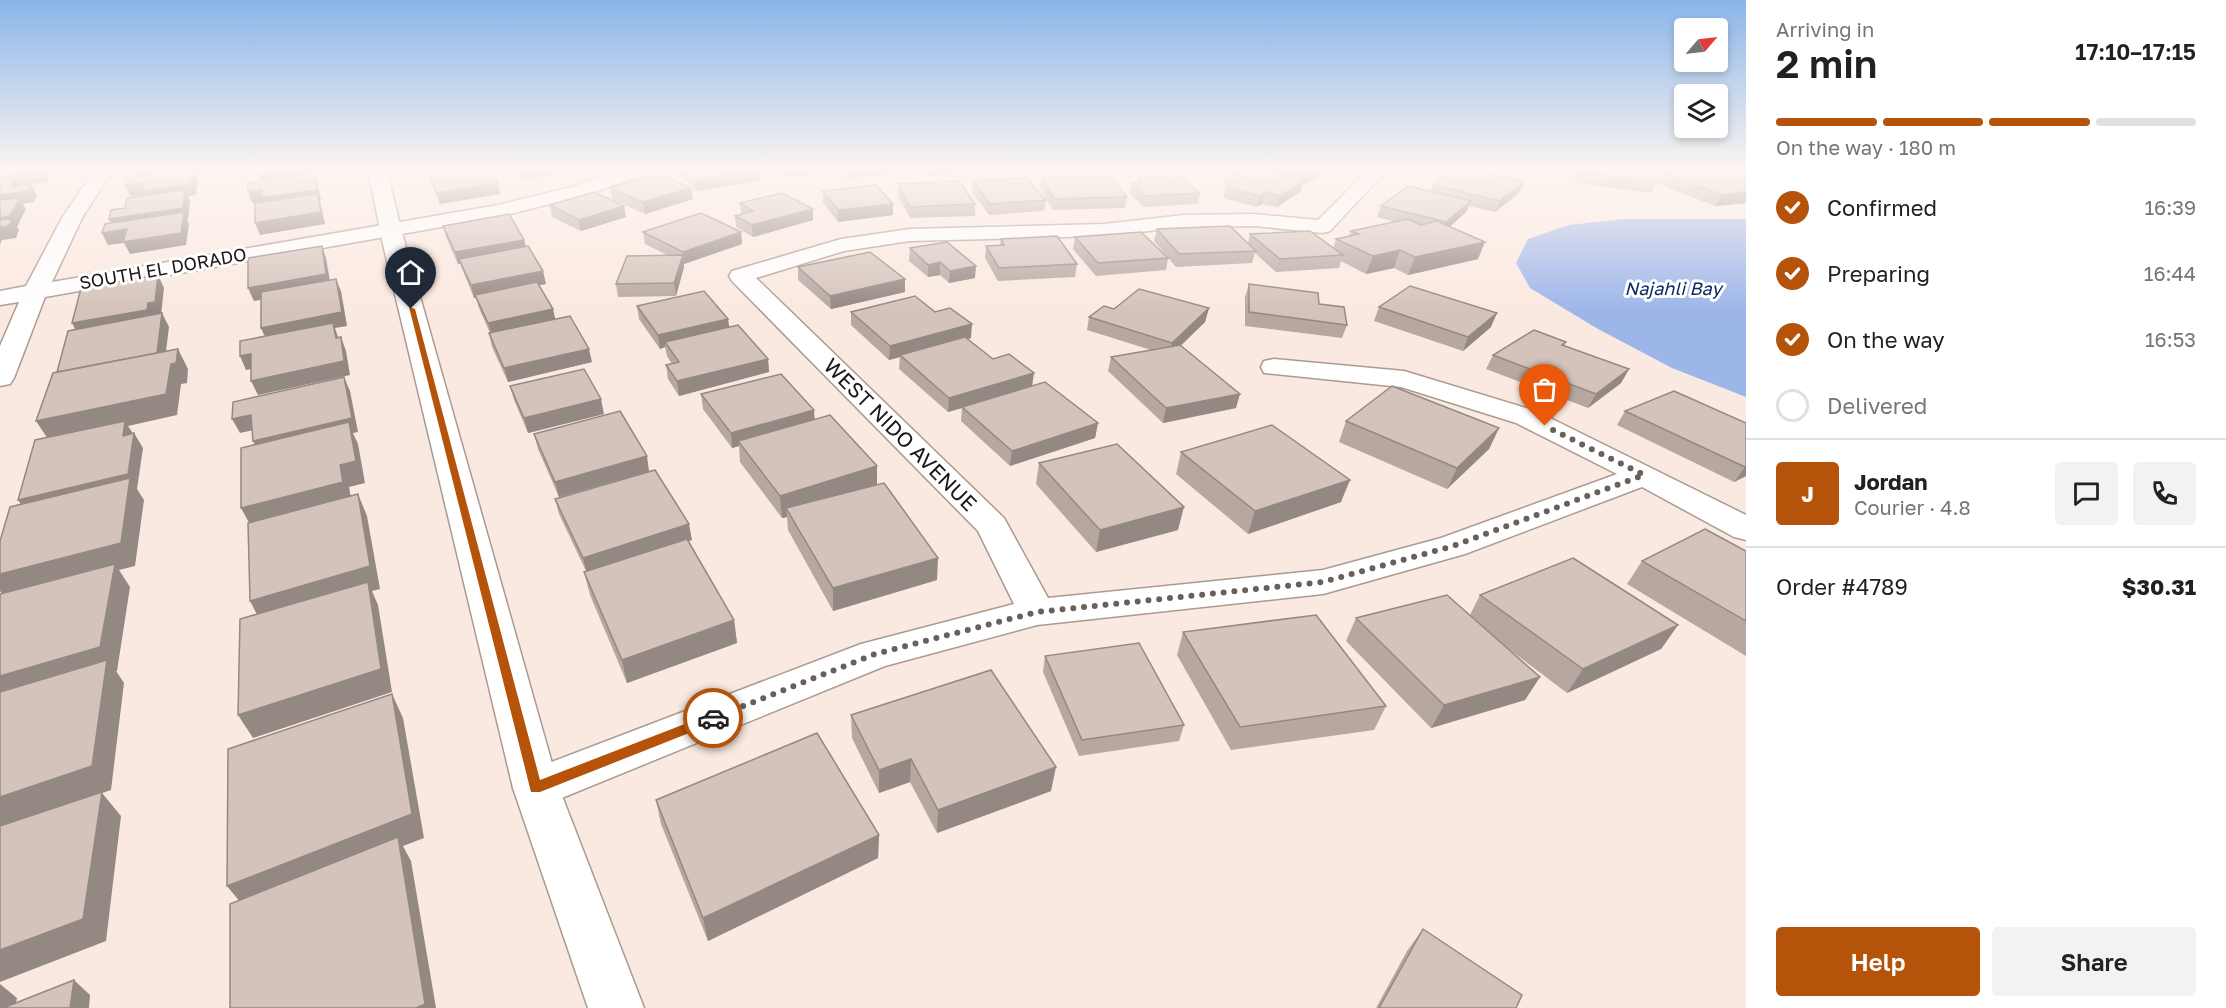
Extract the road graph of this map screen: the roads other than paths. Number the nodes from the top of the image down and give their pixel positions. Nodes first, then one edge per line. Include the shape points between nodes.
1 (74, 216) edge
2 (388, 216) edge
3 (468, 216) edge
4 (1334, 216) edge
5 (391, 229) junction
6 (34, 292) junction
7 (0, 298) edge
8 (1274, 367) dead end
9 (0, 378) edge
10 (1644, 475) junction
11 (1746, 529) edge
12 (1037, 612) junction
13 (536, 788) junction
14 (616, 1008) edge

1 - 6 street
2 - 5 street
3 - 5 street, SOUTH EL DORADO
4 - 12 street, WEST NIDO AVENUE via 1323,227 1254,220 1184,221 1081,231 910,235 841,245 740,276 992,526
5 - 6 street, SOUTH EL DORADO
5 - 13 street
6 - 7 street, SOUTH EL DORADO
6 - 9 street
8 - 10 street via 1404,379 1526,417
10 - 11 street
10 - 12 street via 1453,546 1323,582
12 - 13 street via 875,654
13 - 14 street

